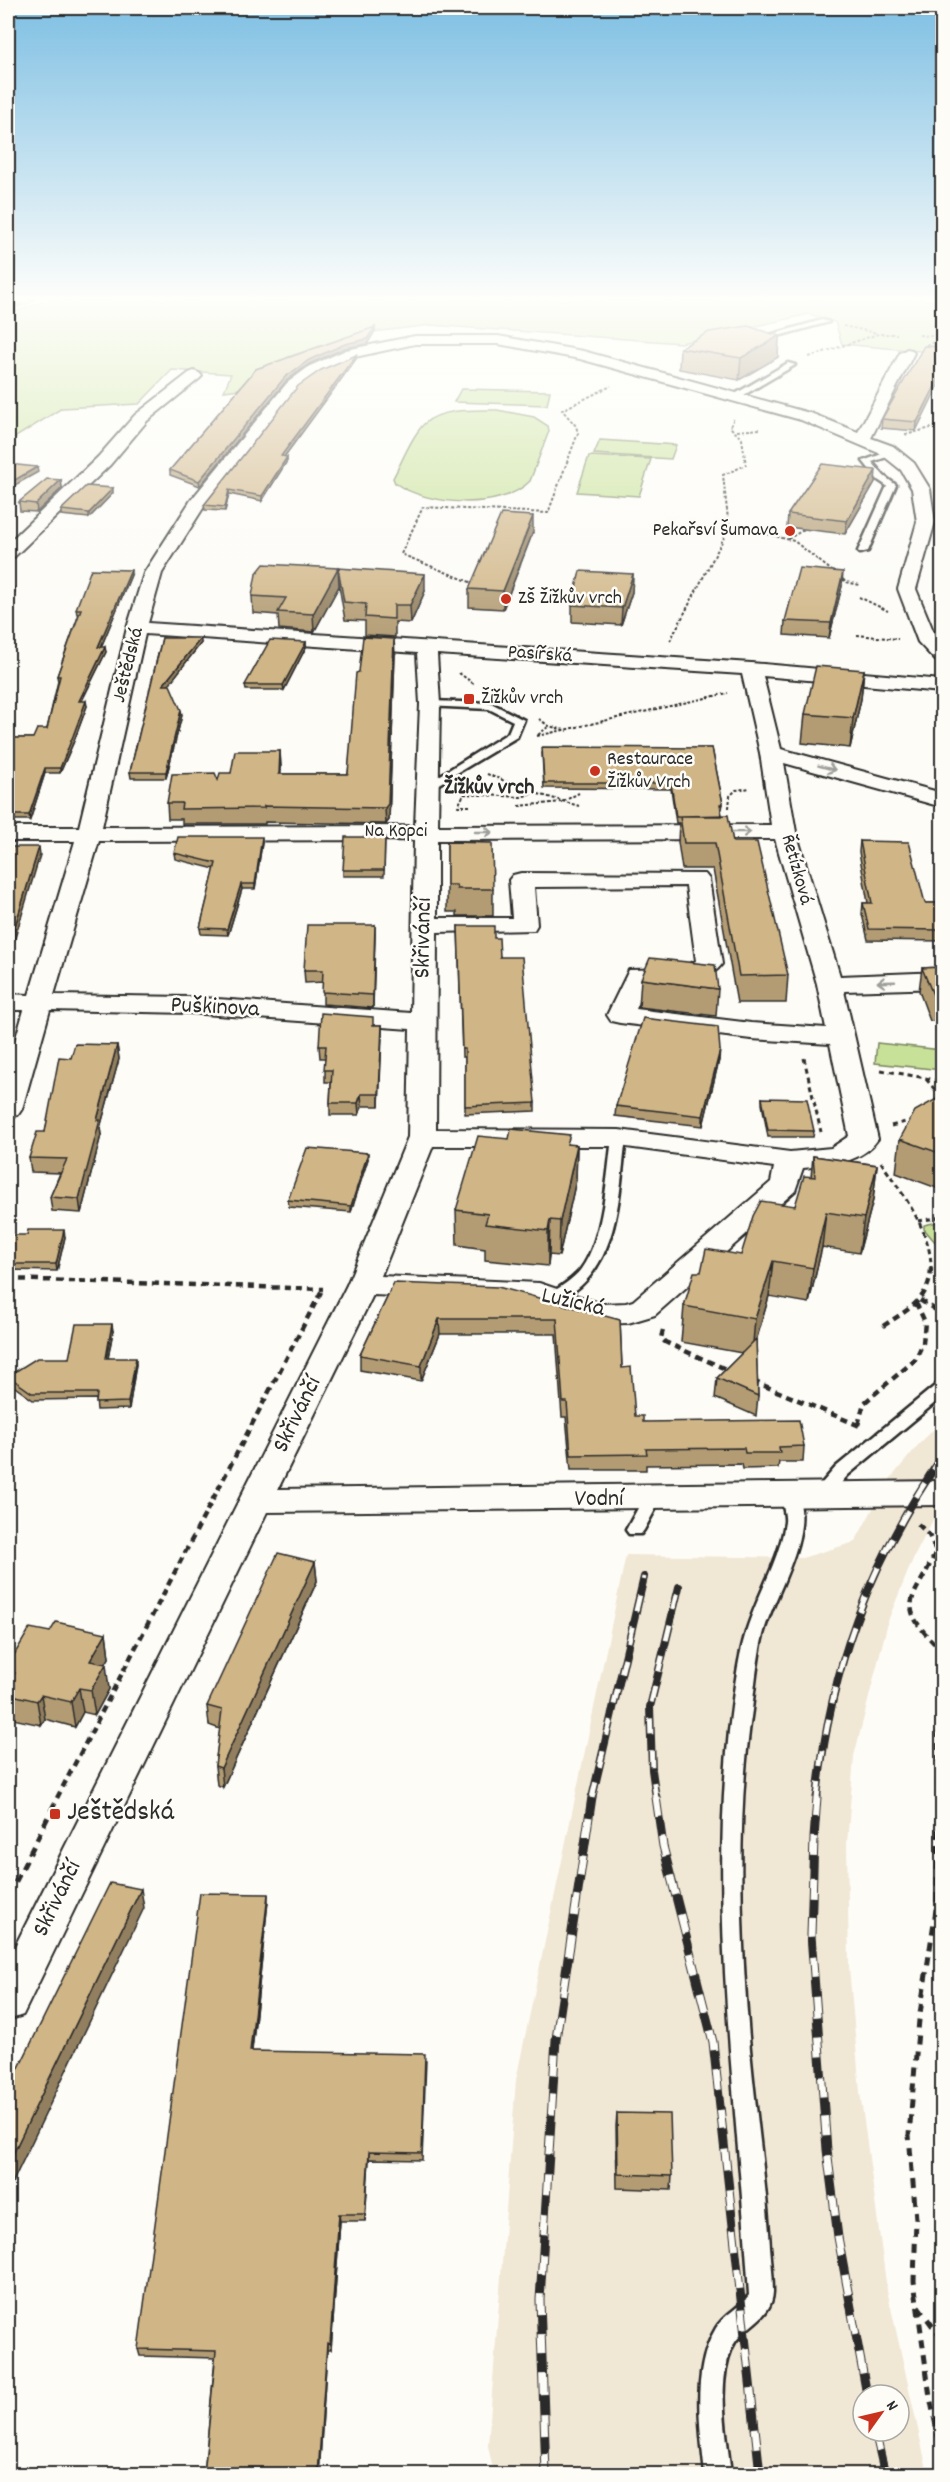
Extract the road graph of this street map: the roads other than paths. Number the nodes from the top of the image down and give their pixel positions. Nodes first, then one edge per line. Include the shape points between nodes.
1 (144, 416) edge
2 (268, 416) edge
3 (803, 416) edge
4 (874, 416) edge
5 (862, 439) junction
6 (890, 453) junction
7 (862, 551) dead end
8 (8, 554) edge
9 (137, 628) junction
10 (427, 647) junction
11 (942, 656) edge
12 (751, 669) junction
13 (942, 686) edge
14 (430, 704) junction
15 (771, 753) junction
16 (427, 796) junction
17 (942, 800) edge
18 (426, 832) junction
19 (784, 832) junction
20 (8, 834) edge
21 (89, 834) junction
22 (424, 925) junction
23 (942, 980) edge
24 (830, 984) junction
25 (8, 1002) edge
26 (40, 1004) junction
27 (423, 1022) junction
28 (829, 1036) junction
29 (8, 1109) edge
30 (422, 1137) junction
31 (619, 1138) junction
32 (790, 1161) junction
33 (362, 1285) junction
34 (554, 1298) junction
35 (942, 1389) edge
36 (942, 1493) edge
37 (822, 1494) junction
38 (789, 1495) junction
39 (652, 1499) junction
40 (256, 1500) junction
41 (635, 1530) dead end
42 (9, 1983) edge
43 (718, 2475) edge

1 - 8 street
2 - 9 street, Ještědská via 200,500 153,573
3 - 5 street, Ještědská
4 - 5 street
5 - 6 street, Ještědská
6 - 7 lane via 867,461 892,485
6 - 11 street, Ještědská via 908,467 921,489 926,522 907,589 928,642
9 - 10 street, Pasířská
9 - 21 street, Ještědská
10 - 12 street, Pasířská
10 - 14 street, Skřivánčí
12 - 13 street, Pasířská
12 - 15 street, Řetízková
14 - 16 street, Skřivánčí
14 - 16 lane via 491,706 519,720 513,735
15 -> 17 street
15 - 19 street, Řetízková
16 - 18 street, Skřivánčí
18 -> 19 street, Na Kopci
18 - 21 street, Na Kopci
18 - 22 street, Skřivánčí
19 - 24 street, Řetízková
20 - 21 street, Na Kopci
21 - 26 street, Ještědská
22 - 27 street, Skřivánčí
22 - 28 street via 525,925 521,880 697,879 709,964 678,978 638,975 620,1015
23 -> 24 street
24 - 28 street, Řetízková
25 - 26 street, Puškinova
26 - 27 street, Puškinova via 189,1005
26 - 29 street, Ještědská
27 - 30 street, Skřivánčí
28 - 32 street, Řetízková via 847,1065 864,1139 829,1145
30 - 31 street
30 - 33 street, Skřivánčí
31 - 32 street
31 - 34 lane via 598,1249 589,1270
32 - 34 street, Lužická via 785,1185 644,1308 599,1314
33 - 34 street, Lužická via 539,1293
33 - 40 street, Skřivánčí
35 - 37 lane via 842,1471
36 - 37 street, Vodní
37 - 38 street, Vodní
38 - 39 street, Vodní
38 - 43 lane via 794,1520 754,1635 739,1730 731,1859 737,2024 753,2170 761,2295 754,2310 725,2336 718,2356 713,2379
39 - 40 street, Vodní
39 - 41 lane
40 - 42 street, Skřivánčí

